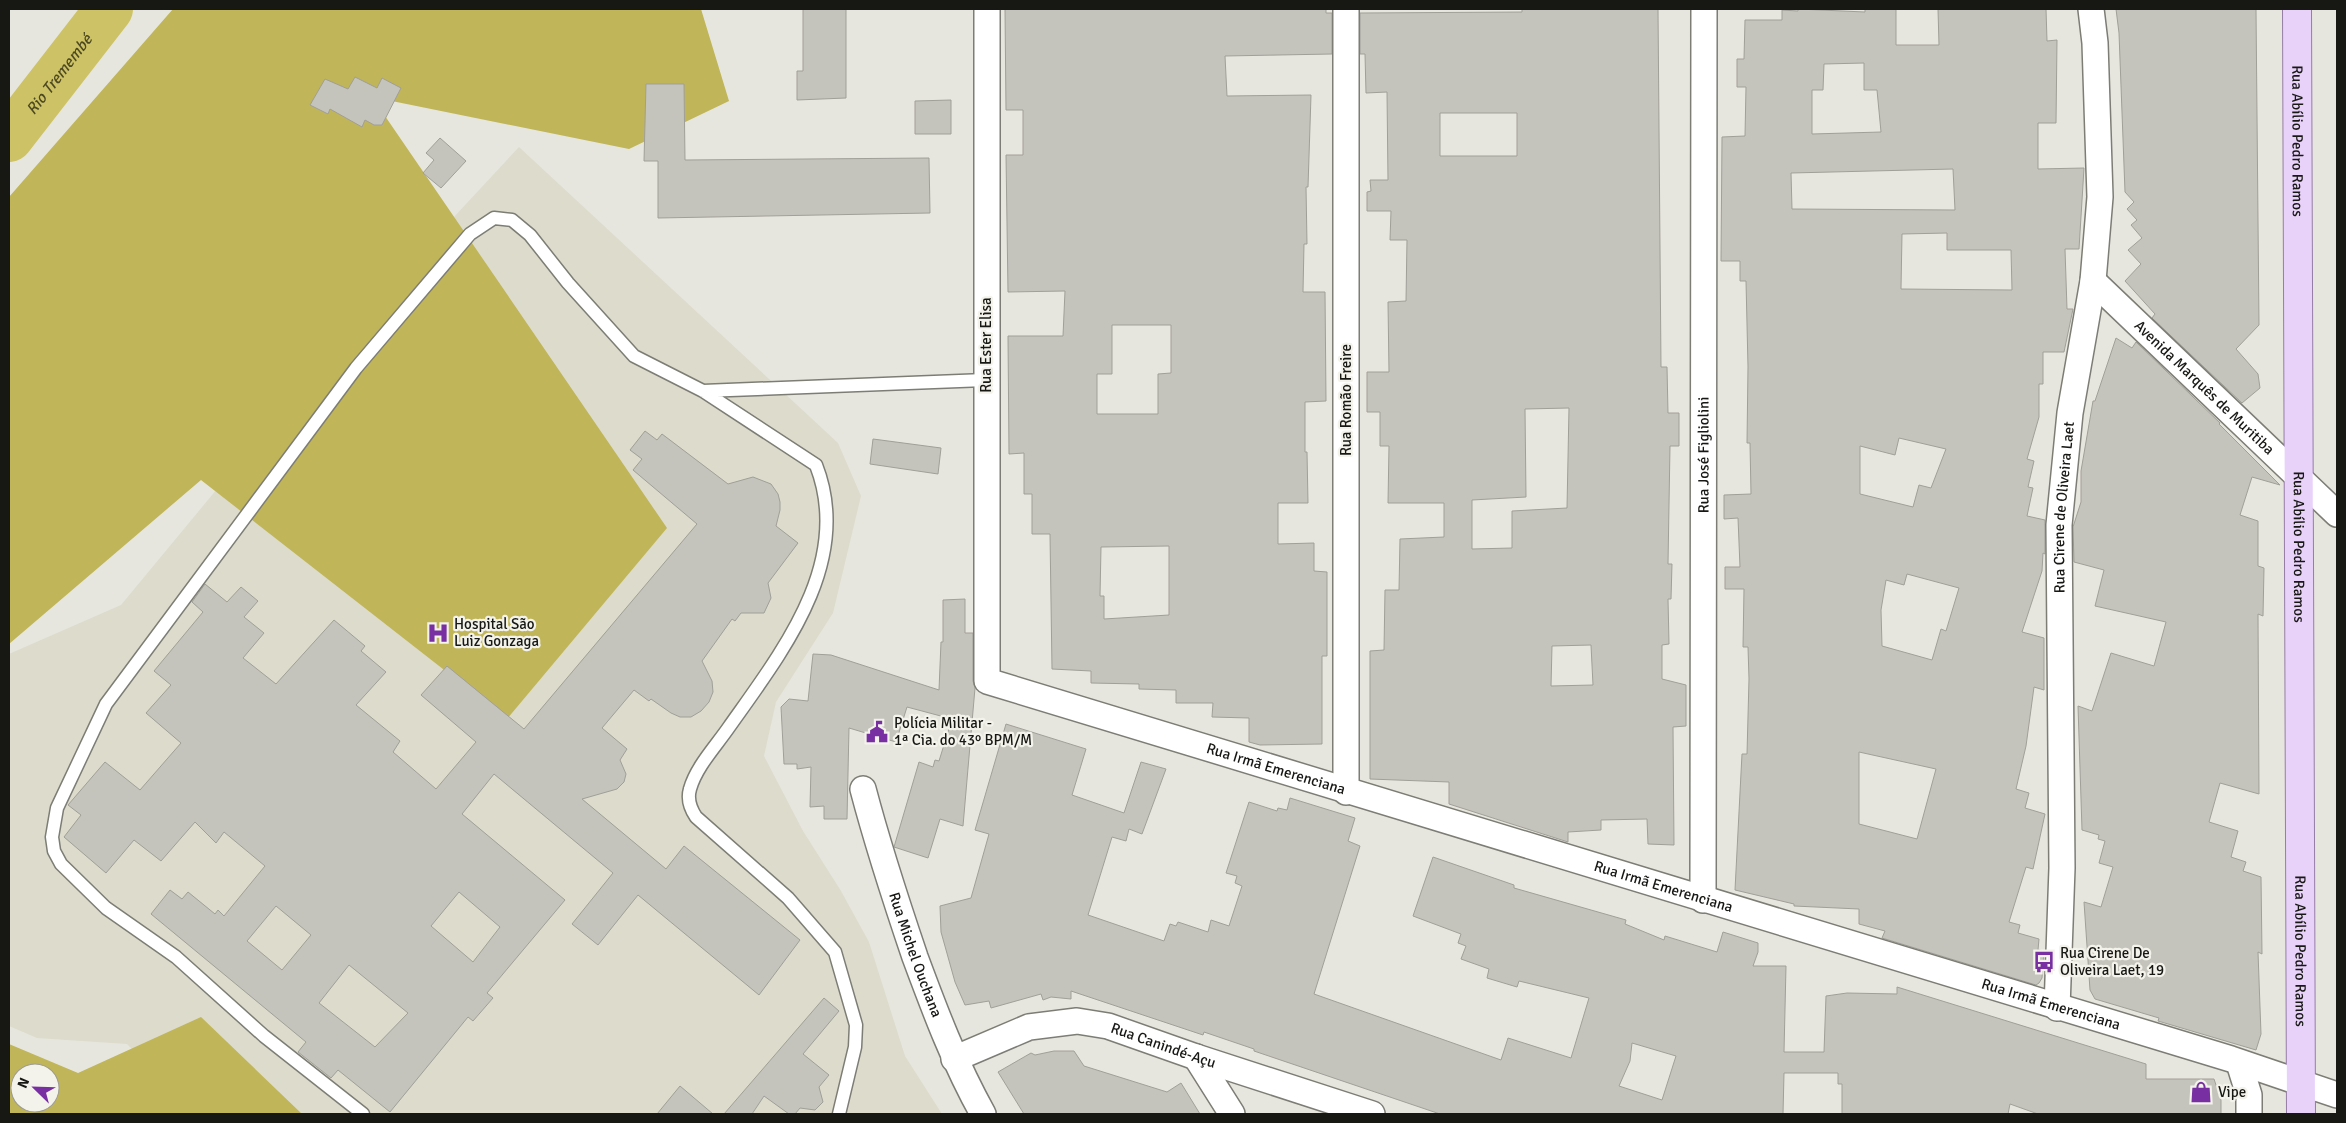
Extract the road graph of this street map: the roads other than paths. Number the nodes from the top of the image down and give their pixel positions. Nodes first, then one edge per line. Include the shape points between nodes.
1 (987, 9) edge
2 (1346, 9) edge
3 (1704, 9) edge
4 (2091, 9) edge
5 (2297, 9) edge
6 (2093, 281) junction
7 (985, 380) junction
8 (703, 391) junction
9 (2298, 478) junction
10 (2337, 514) edge
11 (987, 681) joint
12 (864, 789) dead end
13 (1346, 792) junction
14 (1703, 900) junction
15 (2057, 1008) junction
16 (1196, 1057) junction
17 (954, 1059) junction
18 (2239, 1063) junction
19 (2302, 1083) junction
20 (2337, 1095) edge
21 (363, 1114) edge
22 (839, 1114) edge
23 (982, 1114) edge
24 (1232, 1114) edge
25 (1370, 1114) edge
26 (2249, 1114) edge
27 (2301, 1114) edge

1 - 7 street, Rua Ester Elisa
2 - 13 street, Rua Romão Freire
3 - 14 street, Rua José Figliolini
4 - 6 street, Rua Cirene de Oliveira Laet via 2100,197
5 - 9 main road, Rua Abílio Pedro Ramos
6 - 9 street, Avenida Marquês de Muritiba
6 - 15 street, Rua Cirene de Oliveira Laet via 2070,414 2059,525 2062,868
7 - 8 lane
7 - 11 street, Rua Ester Elisa
8 - 21 lane via 634,356 530,235 512,220 494,218 470,234 356,368 106,704 69,782 57,808 52,837 54,851 61,864 106,908 176,957 264,1036
8 - 22 lane via 816,465 826,495 826,536 811,598 779,656 703,764 690,788 689,798 696,818 788,898 835,952 856,1025 855,1047
9 - 10 street, Avenida Marquês de Muritiba
9 - 19 main road, Rua Abílio Pedro Ramos
11 - 13 street, Rua Irmã Emerenciana
12 - 17 street, Rua Michel Ouchana via 892,892
13 - 14 street, Rua Irmã Emerenciana
14 - 15 street, Rua Irmã Emerenciana
15 - 18 street, Rua Irmã Emerenciana
16 - 17 street, Rua Canindé-Açu via 1108,1026 1077,1021 1029,1027
16 - 24 street
16 - 25 street, Rua Canindé-Açu
17 - 23 street, Rua Michel Ouchana
18 - 19 street, Rua Irmã Emerenciana
18 - 26 street via 2249,1095
19 - 20 street, Rua Irmã Emerenciana
19 - 27 main road, Rua Abílio Pedro Ramos

